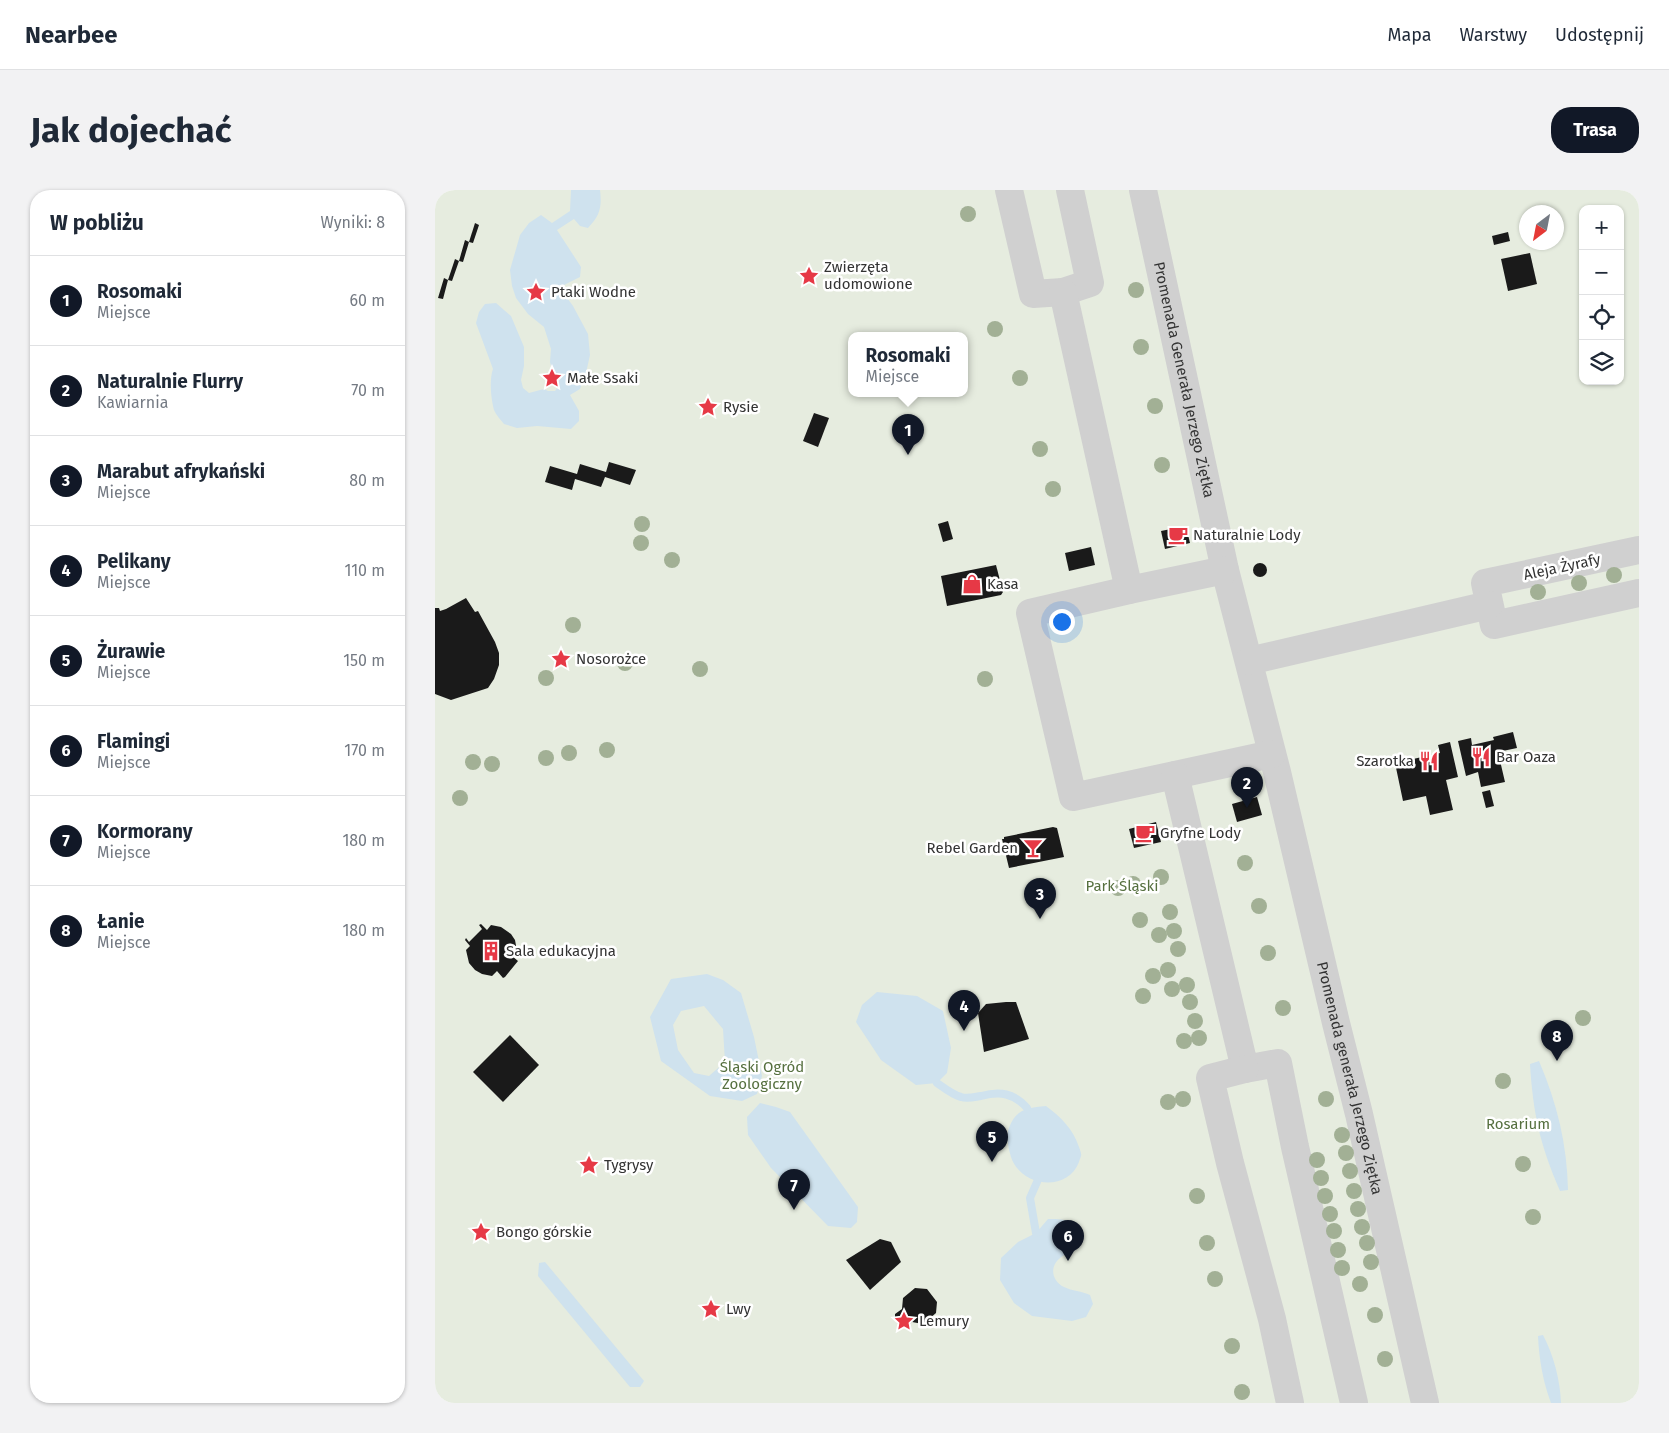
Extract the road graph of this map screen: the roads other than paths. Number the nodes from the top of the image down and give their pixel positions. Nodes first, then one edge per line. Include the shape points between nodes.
1 (1009, 190) edge
2 (1070, 190) edge
3 (1143, 190) edge
4 (1063, 292) junction
5 (1639, 550) edge
6 (1225, 570) junction
7 (1129, 590) junction
8 (1639, 593) edge
9 (1490, 604) junction
10 (1249, 660) junction
11 (1272, 754) junction
12 (1175, 775) junction
13 (1245, 1069) junction
14 (1290, 1403) edge
15 (1354, 1403) edge
16 (1425, 1403) edge

1 - 4 street via 1033,294
2 - 4 street via 1090,283
3 - 6 street, Promenada Generała Jerzego Ziętka
4 - 7 street
5 - 9 street, Aleja Żyrafy
6 - 7 street
6 - 10 street, Promenada Generała Jerzego Ziętka
7 - 12 street via 1030,613 1073,797
8 - 9 street
9 - 10 street
10 - 11 street, Promenada generała Jerzego Ziętka
11 - 12 street
11 - 16 street, Promenada generała Jerzego Ziętka
12 - 13 street
13 - 14 street via 1210,1078
13 - 15 street via 1278,1062

